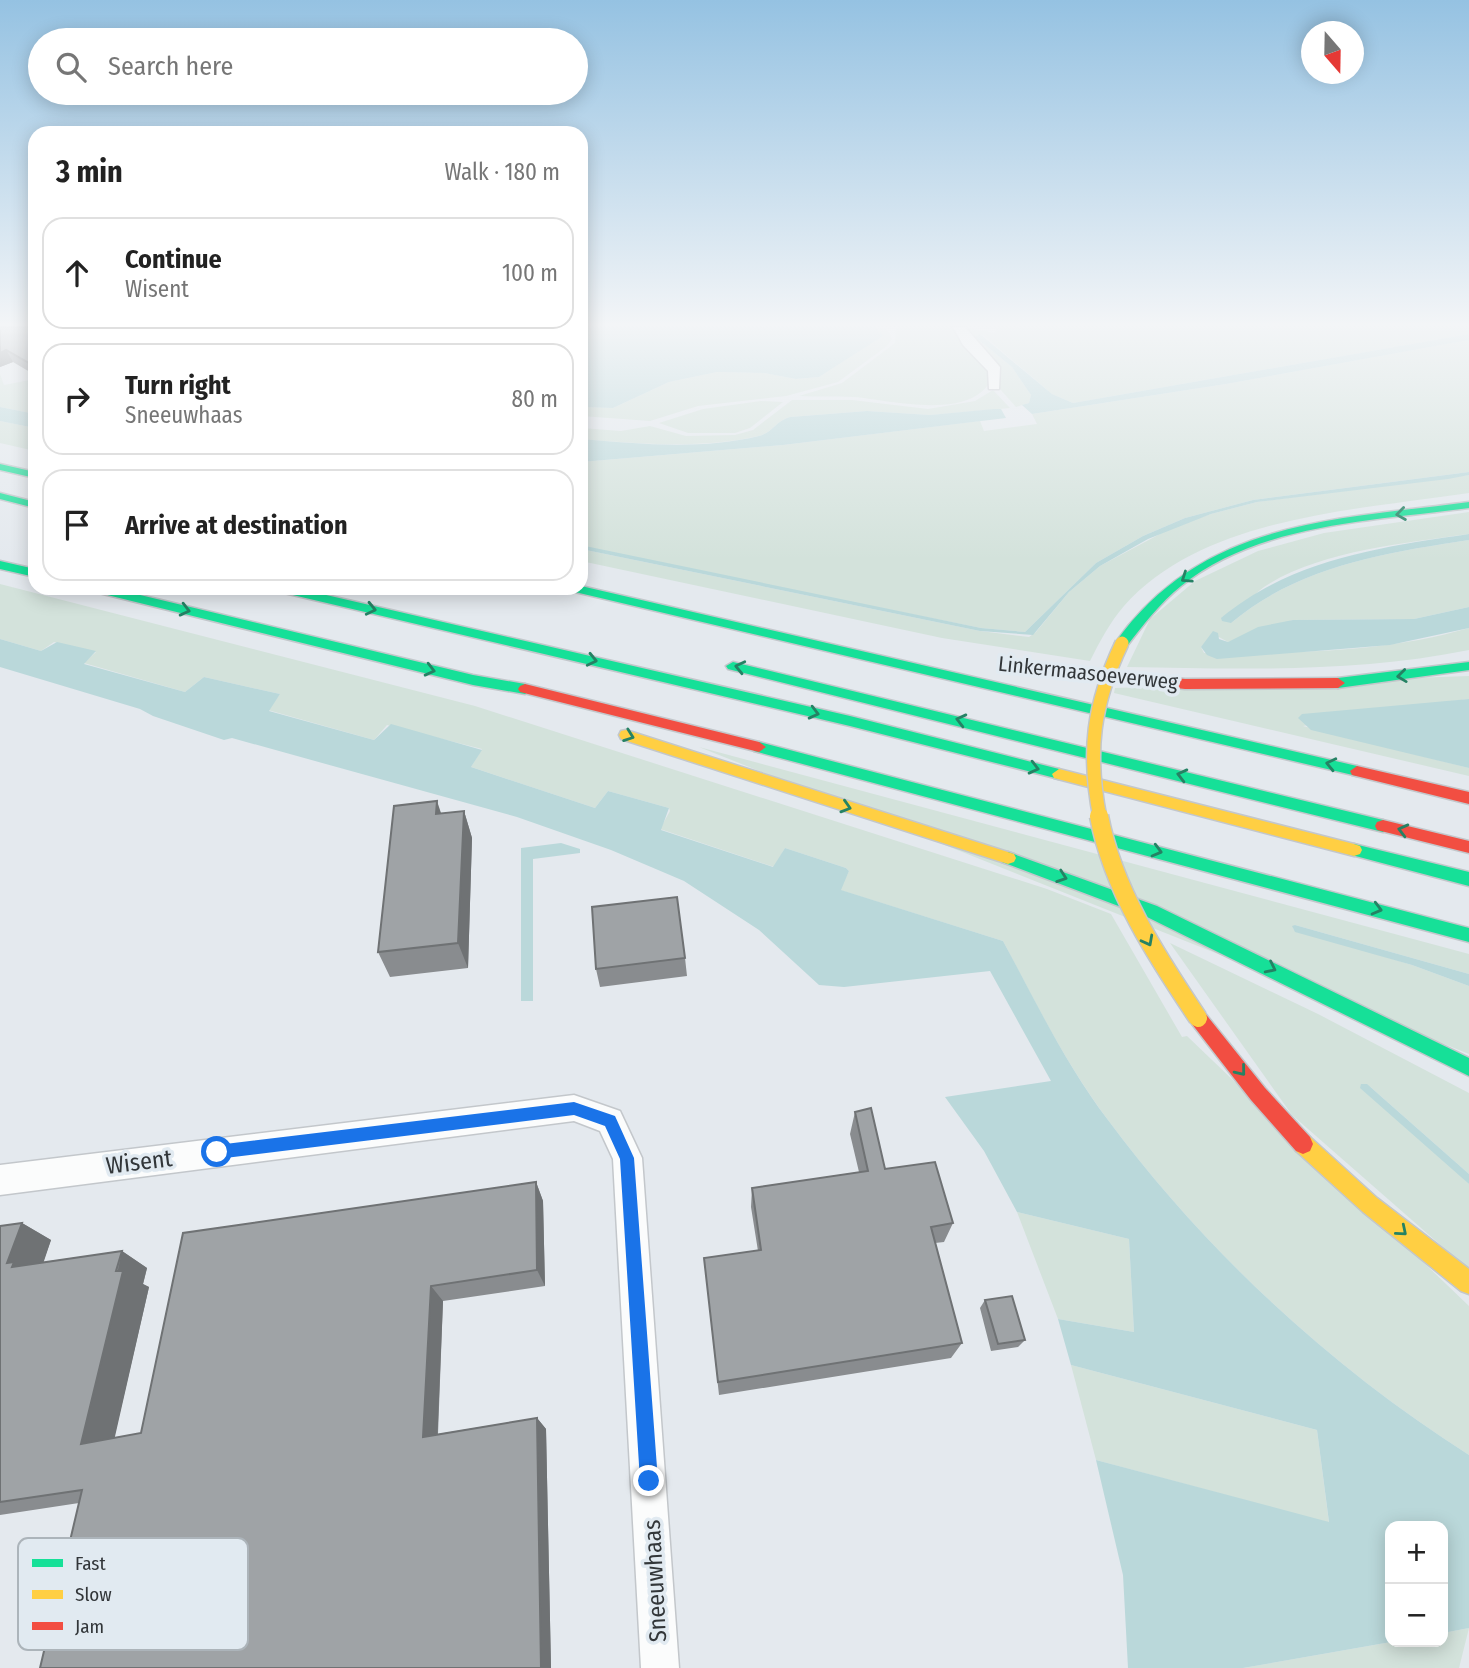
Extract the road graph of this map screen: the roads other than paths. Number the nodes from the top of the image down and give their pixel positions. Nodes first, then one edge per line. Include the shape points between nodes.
1 (0, 467) edge
2 (28, 473) edge
3 (0, 496) edge
4 (28, 503) edge
5 (1469, 505) edge
6 (0, 565) edge
7 (28, 571) edge
8 (588, 591) edge
9 (124, 595) edge
10 (310, 595) edge
11 (709, 617) junction
12 (922, 652) dead end
13 (716, 662) dead end
14 (1000, 664) dead end
15 (1469, 666) edge
16 (473, 680) junction
17 (590, 722) dead end
18 (616, 732) dead end
19 (1469, 798) edge
20 (1469, 847) edge
21 (1469, 879) edge
22 (1469, 935) edge
23 (1469, 1067) edge
24 (610, 1121) joint
25 (0, 1180) edge
26 (1469, 1283) edge
27 (660, 1668) edge

1 - 2 highway
3 - 4 highway
5 -> 26 highway, bridge via 1336,524 1250,546 1186,577 1162,596 1122,643 1098,703 1093,739 1094,778 1113,863 1155,954 1198,1018 1279,1118 1336,1174
6 - 7 highway
8 - 11 highway
9 -> 16 highway
10 -> 21 highway via 850,721
11 - 12 highway
19 -> 11 highway
20 -> 13 highway
15 -> 14 highway, Linkermaasoeverweg via 1384,678 1273,685 1148,682
16 - 17 highway
16 -> 22 highway via 548,693 743,742
18 -> 23 highway via 997,854 1140,907
24 - 25 street, Wisent via 574,1108
24 - 27 street, Sneeuwhaas via 627,1158

